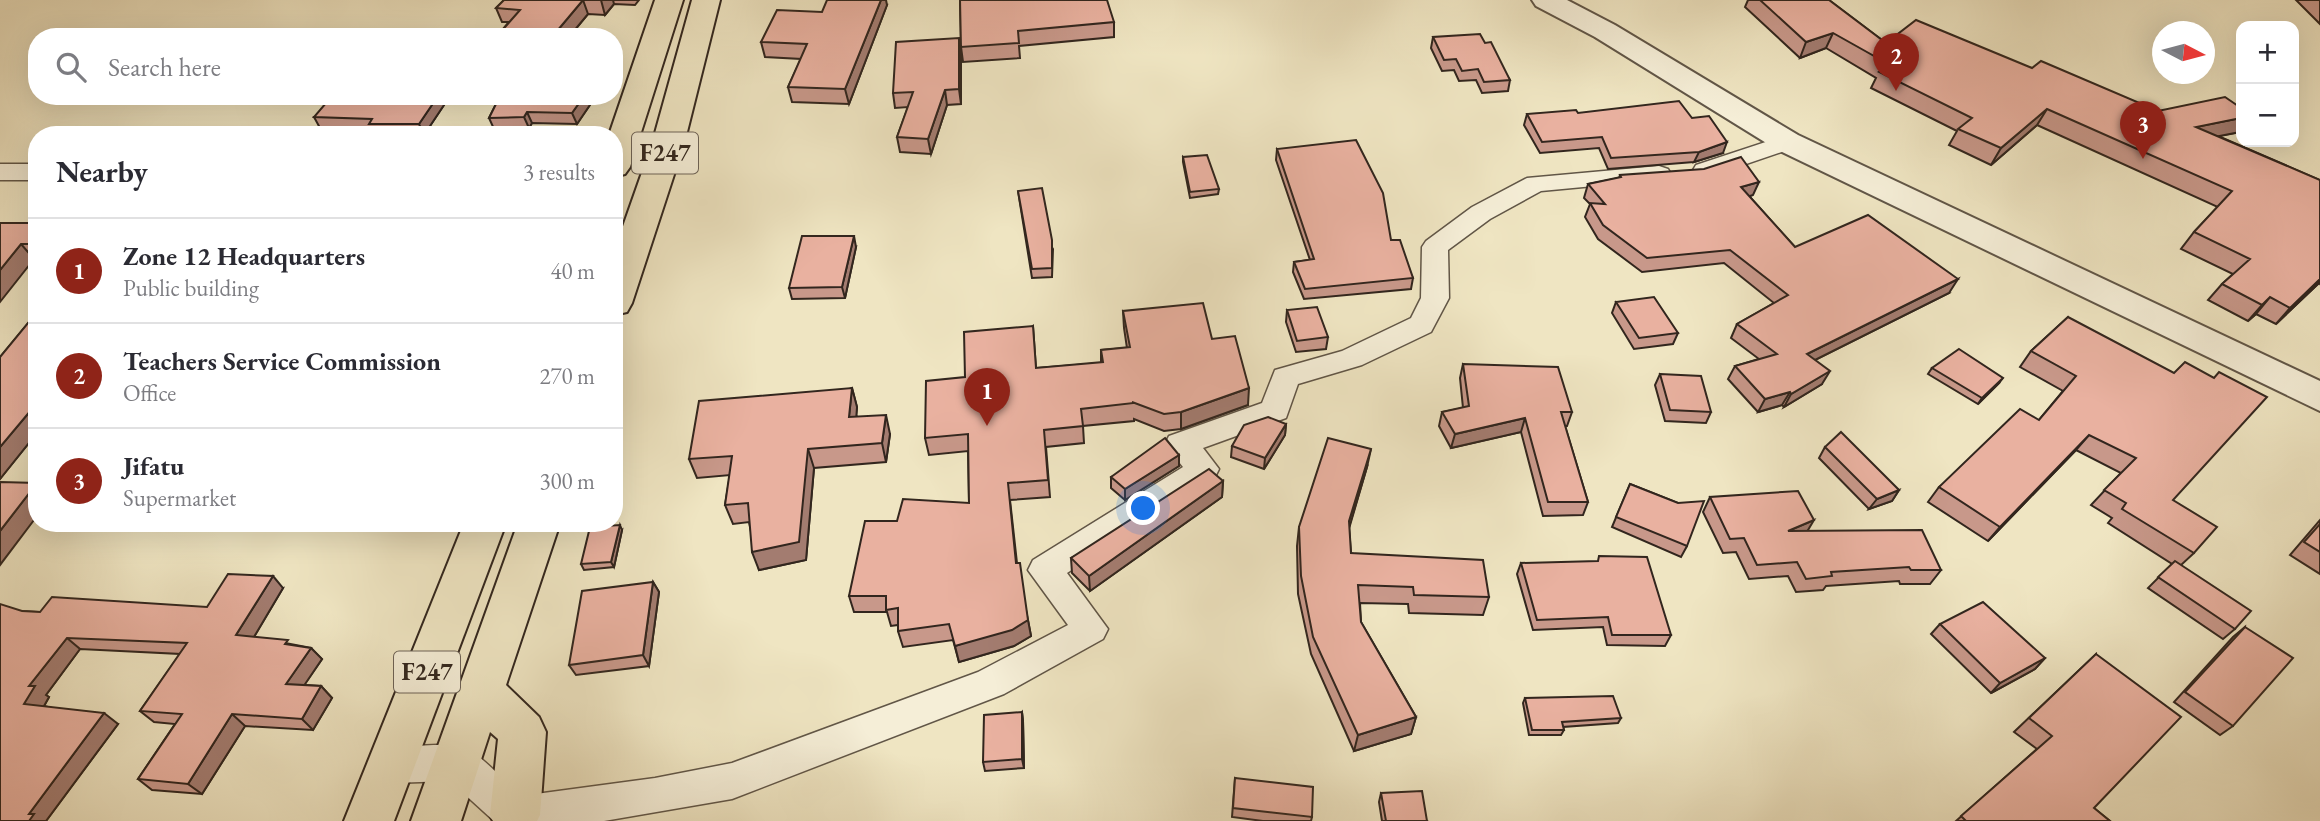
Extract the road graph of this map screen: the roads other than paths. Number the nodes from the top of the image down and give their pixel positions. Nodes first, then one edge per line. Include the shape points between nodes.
1 (669, 0) edge
2 (706, 0) edge
3 (1546, 0) edge
4 (623, 134) edge
5 (1787, 142) junction
6 (668, 144) junction
7 (623, 150) edge
8 (0, 172) edge
9 (28, 172) edge
10 (623, 276) edge
11 (2320, 397) edge
12 (482, 532) edge
13 (536, 532) edge
14 (481, 691) junction
15 (457, 764) junction
16 (391, 766) junction
17 (516, 815) junction
18 (369, 821) edge
19 (436, 821) edge

1 - 4 main road, F247
2 - 6 main road, F247
3 - 5 street via 1605,30
5 - 11 street
5 - 17 street via 1698,172 1536,184 1481,213 1435,247 1435,298 1421,326 1393,333 1359,355 1285,377 1275,410 1180,444 1204,469 1045,570 1091,629 991,683 732,781
6 - 7 street
6 - 10 main road, F247
8 - 9 street
12 - 16 main road, F247
13 - 14 main road, F247
14 - 15 main road, F247
14 - 17 main road via 522,732
15 - 16 street
15 - 17 street
15 - 19 main road, F247
16 - 18 main road, F247

